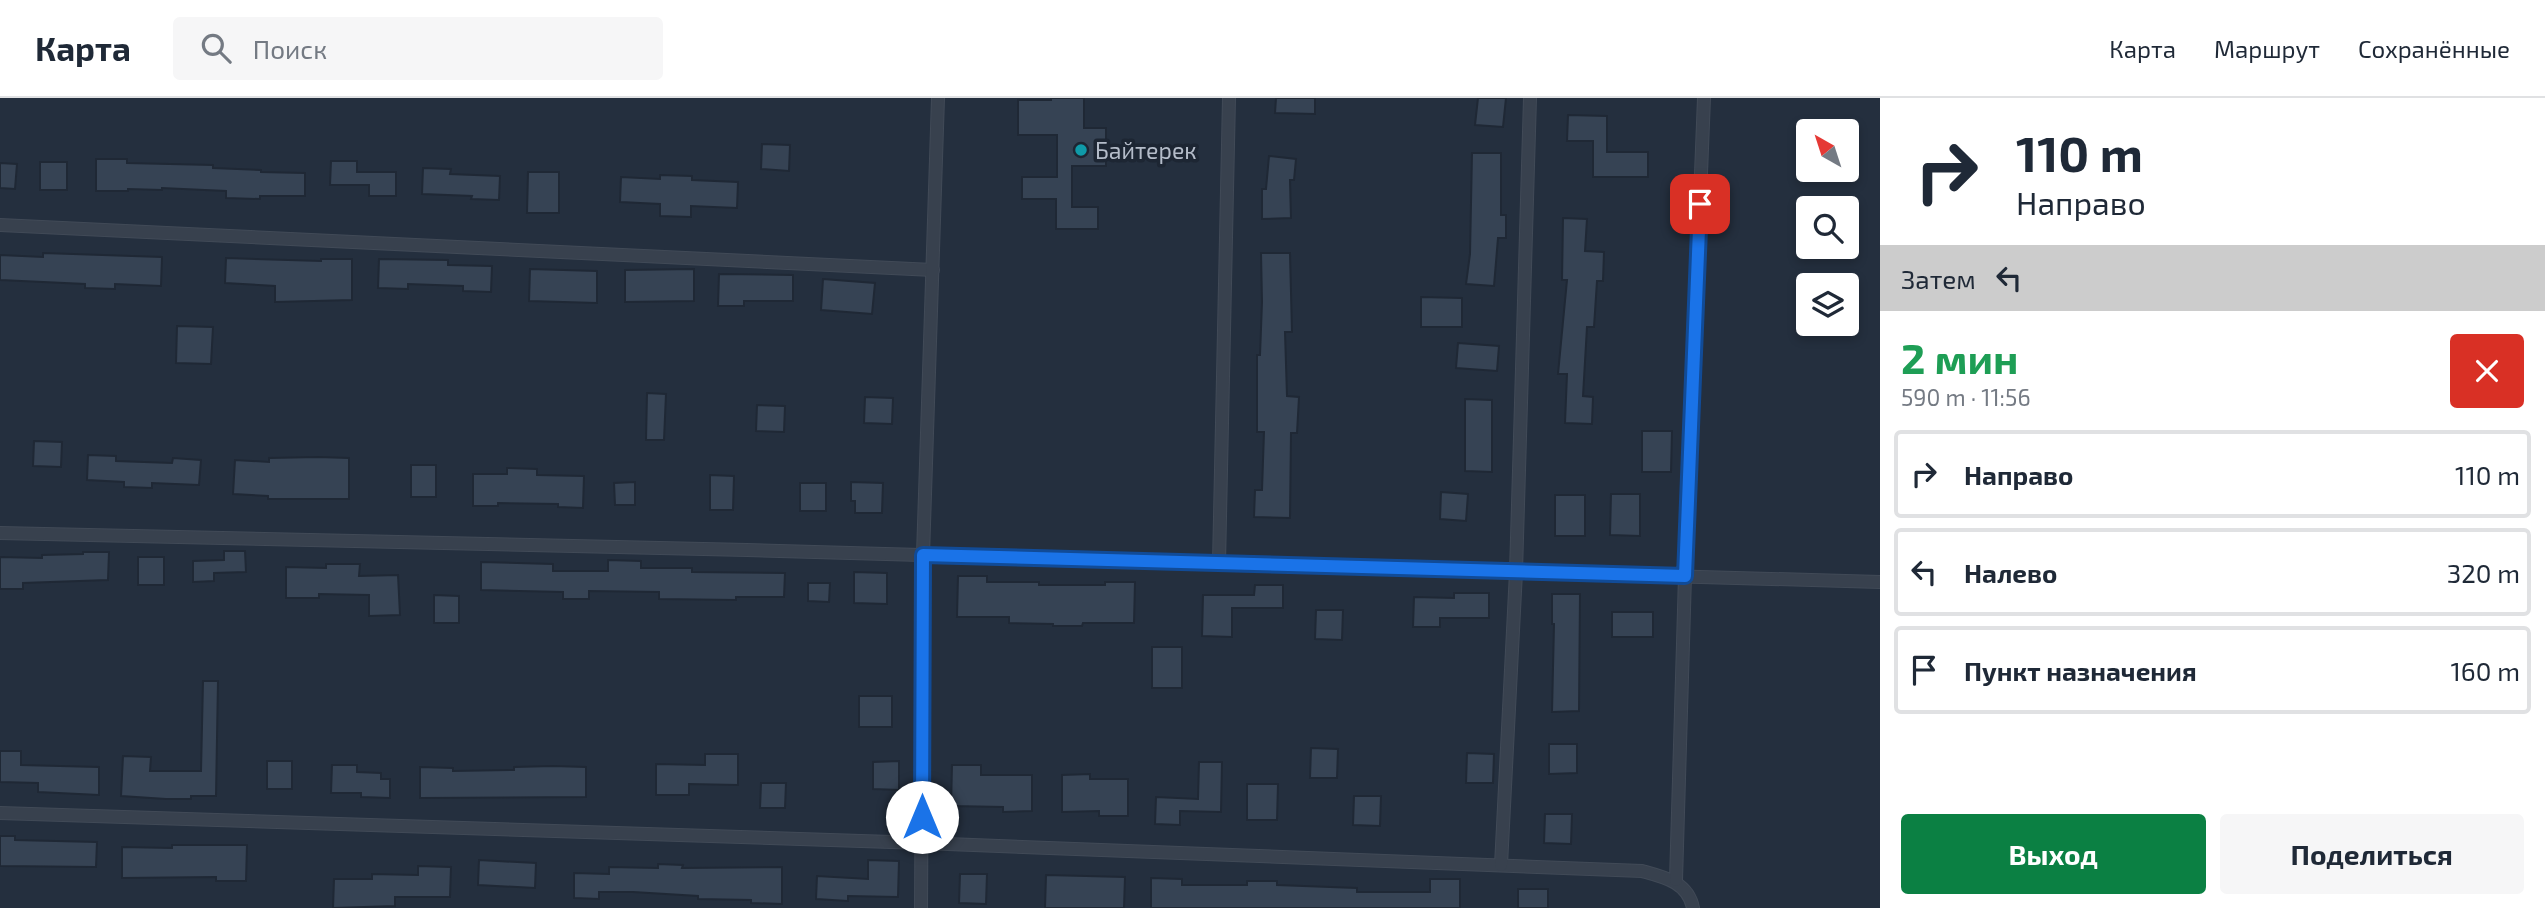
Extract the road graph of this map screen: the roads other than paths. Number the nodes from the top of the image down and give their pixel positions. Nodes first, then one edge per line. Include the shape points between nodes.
1 (938, 98) edge
2 (1229, 98) edge
3 (1530, 98) edge
4 (1704, 98) edge
5 (0, 225) edge
6 (933, 270) junction
7 (0, 533) edge
8 (923, 555) junction
9 (1219, 563) junction
10 (1517, 572) junction
11 (1685, 576) junction
12 (1880, 582) edge
13 (0, 813) edge
14 (922, 844) junction
15 (1501, 865) junction
16 (1676, 880) junction
17 (920, 908) edge
18 (1693, 908) edge

1 - 6 street
2 - 9 street
3 - 10 street
4 - 11 street
5 - 6 street
6 - 8 street
7 - 8 street
8 - 9 street
8 - 14 street
9 - 10 street
10 - 11 street
10 - 15 street
11 - 12 street
11 - 16 street
13 - 14 street
14 - 15 street
14 - 17 street
15 - 16 street via 1642,871
16 - 18 street

